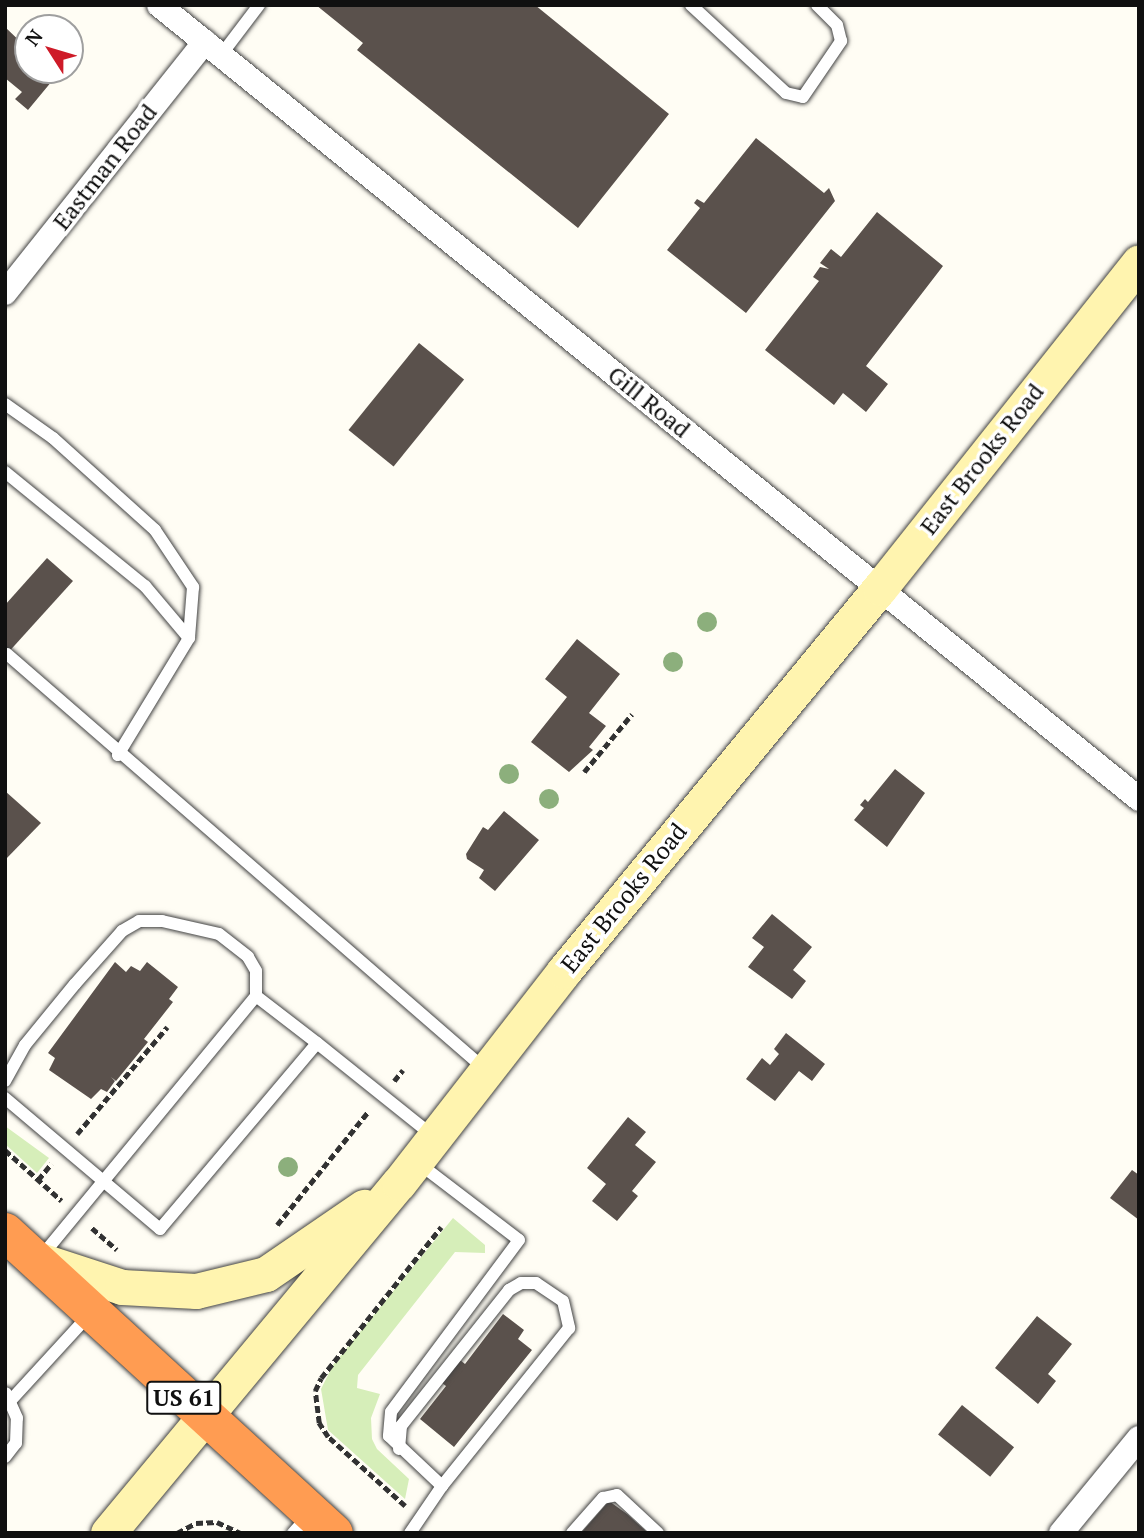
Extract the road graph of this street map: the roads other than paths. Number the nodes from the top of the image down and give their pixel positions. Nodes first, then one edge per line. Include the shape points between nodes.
1 (159, 5) edge
2 (259, 5) edge
3 (691, 5) edge
4 (817, 5) edge
5 (213, 49) junction
6 (1139, 262) edge
7 (5, 293) edge
8 (5, 404) edge
9 (5, 472) edge
10 (880, 588) junction
11 (189, 638) junction
12 (6, 654) edge
13 (118, 755) junction
14 (1139, 799) edge
15 (256, 996) junction
16 (317, 1043) junction
17 (486, 1070) junction
18 (5, 1081) edge
19 (5, 1098) edge
20 (416, 1160) junction
21 (103, 1183) junction
22 (5, 1232) edge
23 (39, 1260) junction
24 (93, 1311) junction
25 (8, 1396) edge
26 (203, 1416) junction
27 (1139, 1438) edge
28 (399, 1449) junction
29 (5, 1457) edge
30 (442, 1486) junction
31 (313, 1526) edge
32 (108, 1533) edge
33 (410, 1533) edge
34 (572, 1533) edge
35 (657, 1533) edge
36 (1061, 1533) edge

1 - 5 street, Gill Road
2 - 5 lane
3 - 4 lane via 786,93 803,97 841,41 837,25
5 - 7 street, Eastman Road
5 - 10 street, Gill Road
6 - 10 main road, East Brooks Road
8 - 11 lane via 53,438 155,530 193,587
9 - 11 lane via 145,586
10 - 14 street, Gill Road
10 - 17 main road, East Brooks Road
11 - 13 lane
12 - 13 lane
13 - 17 lane
15 - 16 lane
15 - 18 lane via 256,971 248,957 219,934 162,921 139,921 122,931 75,984 25,1045
15 - 21 lane
16 - 20 lane
16 - 21 lane via 160,1229
17 - 20 main road, East Brooks Road
19 - 21 lane
20 - 23 main road via 249,1280 196,1291 122,1287
20 - 26 main road, East Brooks Road
20 - 28 lane via 519,1240 401,1393 387,1425
21 - 23 lane
22 - 23 highway, US 61
23 - 24 highway, US 61
24 - 25 lane
24 - 26 highway, US 61
25 - 29 lane via 16,1443
26 - 31 highway, US 61
26 - 32 main road, East Brooks Road
27 - 36 street
28 - 30 lane
28 - 30 lane via 401,1426 509,1290 521,1283 536,1283 563,1301 569,1328
30 - 33 lane
34 - 35 lane via 603,1497 617,1495

